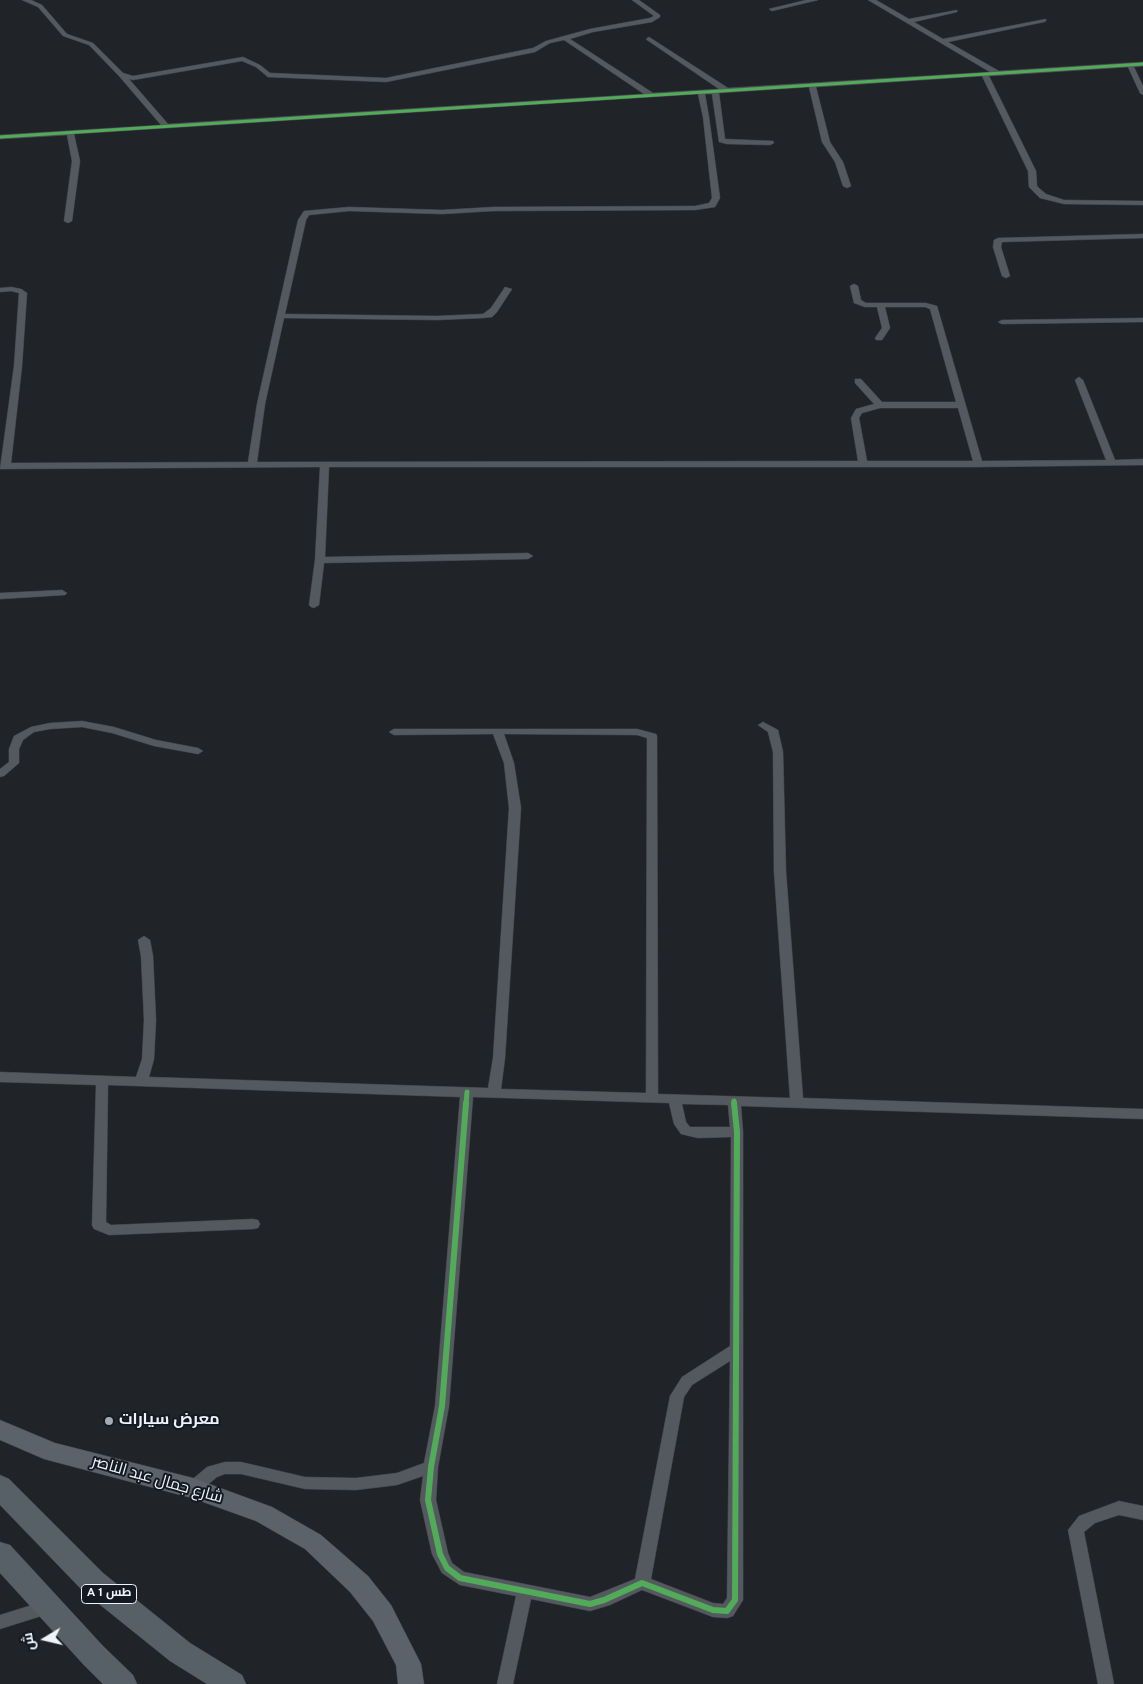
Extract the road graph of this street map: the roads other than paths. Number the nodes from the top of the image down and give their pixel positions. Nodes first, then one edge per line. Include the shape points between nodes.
1 (25, 0) edge
2 (635, 0) edge
3 (816, 0) edge
4 (871, 0) edge
5 (772, 9) dead end
6 (955, 11) dead end
7 (1044, 20) dead end
8 (909, 21) junction
9 (565, 38) junction
10 (648, 40) dead end
11 (943, 40) junction
12 (1130, 64) junction
13 (1143, 64) edge
14 (121, 74) junction
15 (999, 74) junction
16 (985, 75) junction
17 (812, 86) junction
18 (727, 91) junction
19 (714, 92) junction
20 (701, 93) junction
21 (1143, 93) edge
22 (652, 96) junction
23 (166, 126) junction
24 (70, 132) junction
25 (0, 137) edge
26 (770, 143) dead end
27 (847, 186) dead end
28 (1143, 203) edge
29 (68, 221) dead end
30 (1143, 236) edge
31 (1006, 276) dead end
32 (854, 286) dead end
33 (508, 289) dead end
34 (0, 290) edge
35 (882, 306) junction
36 (281, 316) junction
37 (1143, 320) edge
38 (1002, 322) dead end
39 (880, 338) dead end
40 (1079, 380) dead end
41 (858, 381) dead end
42 (880, 405) junction
43 (961, 405) junction
44 (1111, 462) junction
45 (1143, 462) edge
46 (252, 464) junction
47 (325, 464) junction
48 (864, 464) junction
49 (978, 464) junction
50 (3, 466) edge
51 (528, 556) dead end
52 (320, 560) junction
53 (62, 593) dead end
54 (0, 596) edge
55 (314, 604) dead end
56 (763, 725) dead end
57 (496, 731) junction
58 (394, 732) dead end
59 (198, 751) dead end
60 (0, 774) edge
61 (144, 940) dead end
62 (0, 1076) edge
63 (102, 1080) junction
64 (141, 1082) junction
65 (467, 1092) junction
66 (494, 1093) junction
67 (652, 1099) junction
68 (675, 1100) junction
69 (734, 1101) junction
70 (797, 1104) junction
71 (1143, 1114) edge
72 (737, 1132) junction
73 (253, 1224) dead end
74 (737, 1349) junction
75 (0, 1430) edge
76 (432, 1467) junction
77 (0, 1487) edge
78 (193, 1488) junction
79 (1143, 1512) edge
80 (0, 1554) edge
81 (642, 1583) junction
82 (525, 1591) junction
83 (48, 1607) junction
84 (0, 1622) edge
85 (410, 1674) edge
86 (123, 1684) edge
87 (232, 1684) edge
88 (505, 1684) edge
89 (1106, 1684) edge

1 - 14 street via 44,10 65,35 90,44
2 - 9 street via 658,16 652,20
3 - 5 street
4 - 8 street
6 - 8 street
7 - 11 street
8 - 11 street
9 - 14 street via 548,42 535,50 386,80 268,75 243,59 133,78
9 - 22 street
10 - 18 street
11 - 15 street
12 - 13 street
12 - 15 street
12 - 21 street
14 - 23 street
15 - 16 street
16 - 17 street
16 - 28 street via 1029,165 1036,191 1064,202
17 - 18 street
17 - 27 street via 826,142 839,162
18 - 19 street
19 - 20 street
19 - 26 street via 722,140
20 - 22 street
20 - 36 street via 716,198 712,205 695,208 448,212 349,209 310,212 302,220
22 - 23 street
23 - 24 street
24 - 25 street
24 - 29 street via 76,161
30 - 31 street via 998,240
32 - 35 street via 860,303
33 - 36 street via 494,310 482,316
34 - 50 street via 23,293 18,366
35 - 39 street via 886,328
35 - 43 street via 926,305 934,308
36 - 46 street via 261,404
37 - 38 street
40 - 44 street
41 - 42 street
42 - 43 street
42 - 48 street via 859,411 855,418
43 - 49 street
44 - 45 street
44 - 49 street
46 - 47 street
46 - 50 street
47 - 48 street
47 - 52 street
48 - 49 street
51 - 52 street
52 - 55 street
53 - 54 street
56 - 70 street via 773,730 778,752 780,872
57 - 58 street
57 - 66 street via 509,763 516,808
57 - 67 street via 637,732 652,736
59 - 60 street via 82,724 50,726 31,730 18,738 14,762
61 - 64 street via 150,1020 148,1058
62 - 63 street
63 - 64 street
63 - 73 street via 99,1225 109,1230
64 - 65 street
65 - 66 street
65 - 76 street via 442,1406
66 - 67 street
67 - 68 street
68 - 69 street
68 - 72 street via 680,1124 686,1130 698,1133
69 - 70 street
69 - 72 street
70 - 71 street
72 - 74 street
74 - 81 street via 687,1381 677,1396
74 - 81 street via 735,1600 727,1611 713,1610
75 - 78 main road, شارع جمال عبد الناصر via 52,1452
76 - 78 street via 397,1479 356,1484 305,1483 241,1468 225,1468 212,1472
76 - 82 street via 428,1500 440,1554 447,1568 460,1578
77 - 87 highway, A 1 طس via 94,1582 180,1652
78 - 85 main road, شارع جمال عبد الناصر via 264,1514 313,1542 359,1584 382,1613
79 - 89 street via 1119,1508 1084,1521 1076,1530
80 - 83 highway
81 - 82 street via 590,1604
82 - 88 street
83 - 84 street
83 - 86 highway

